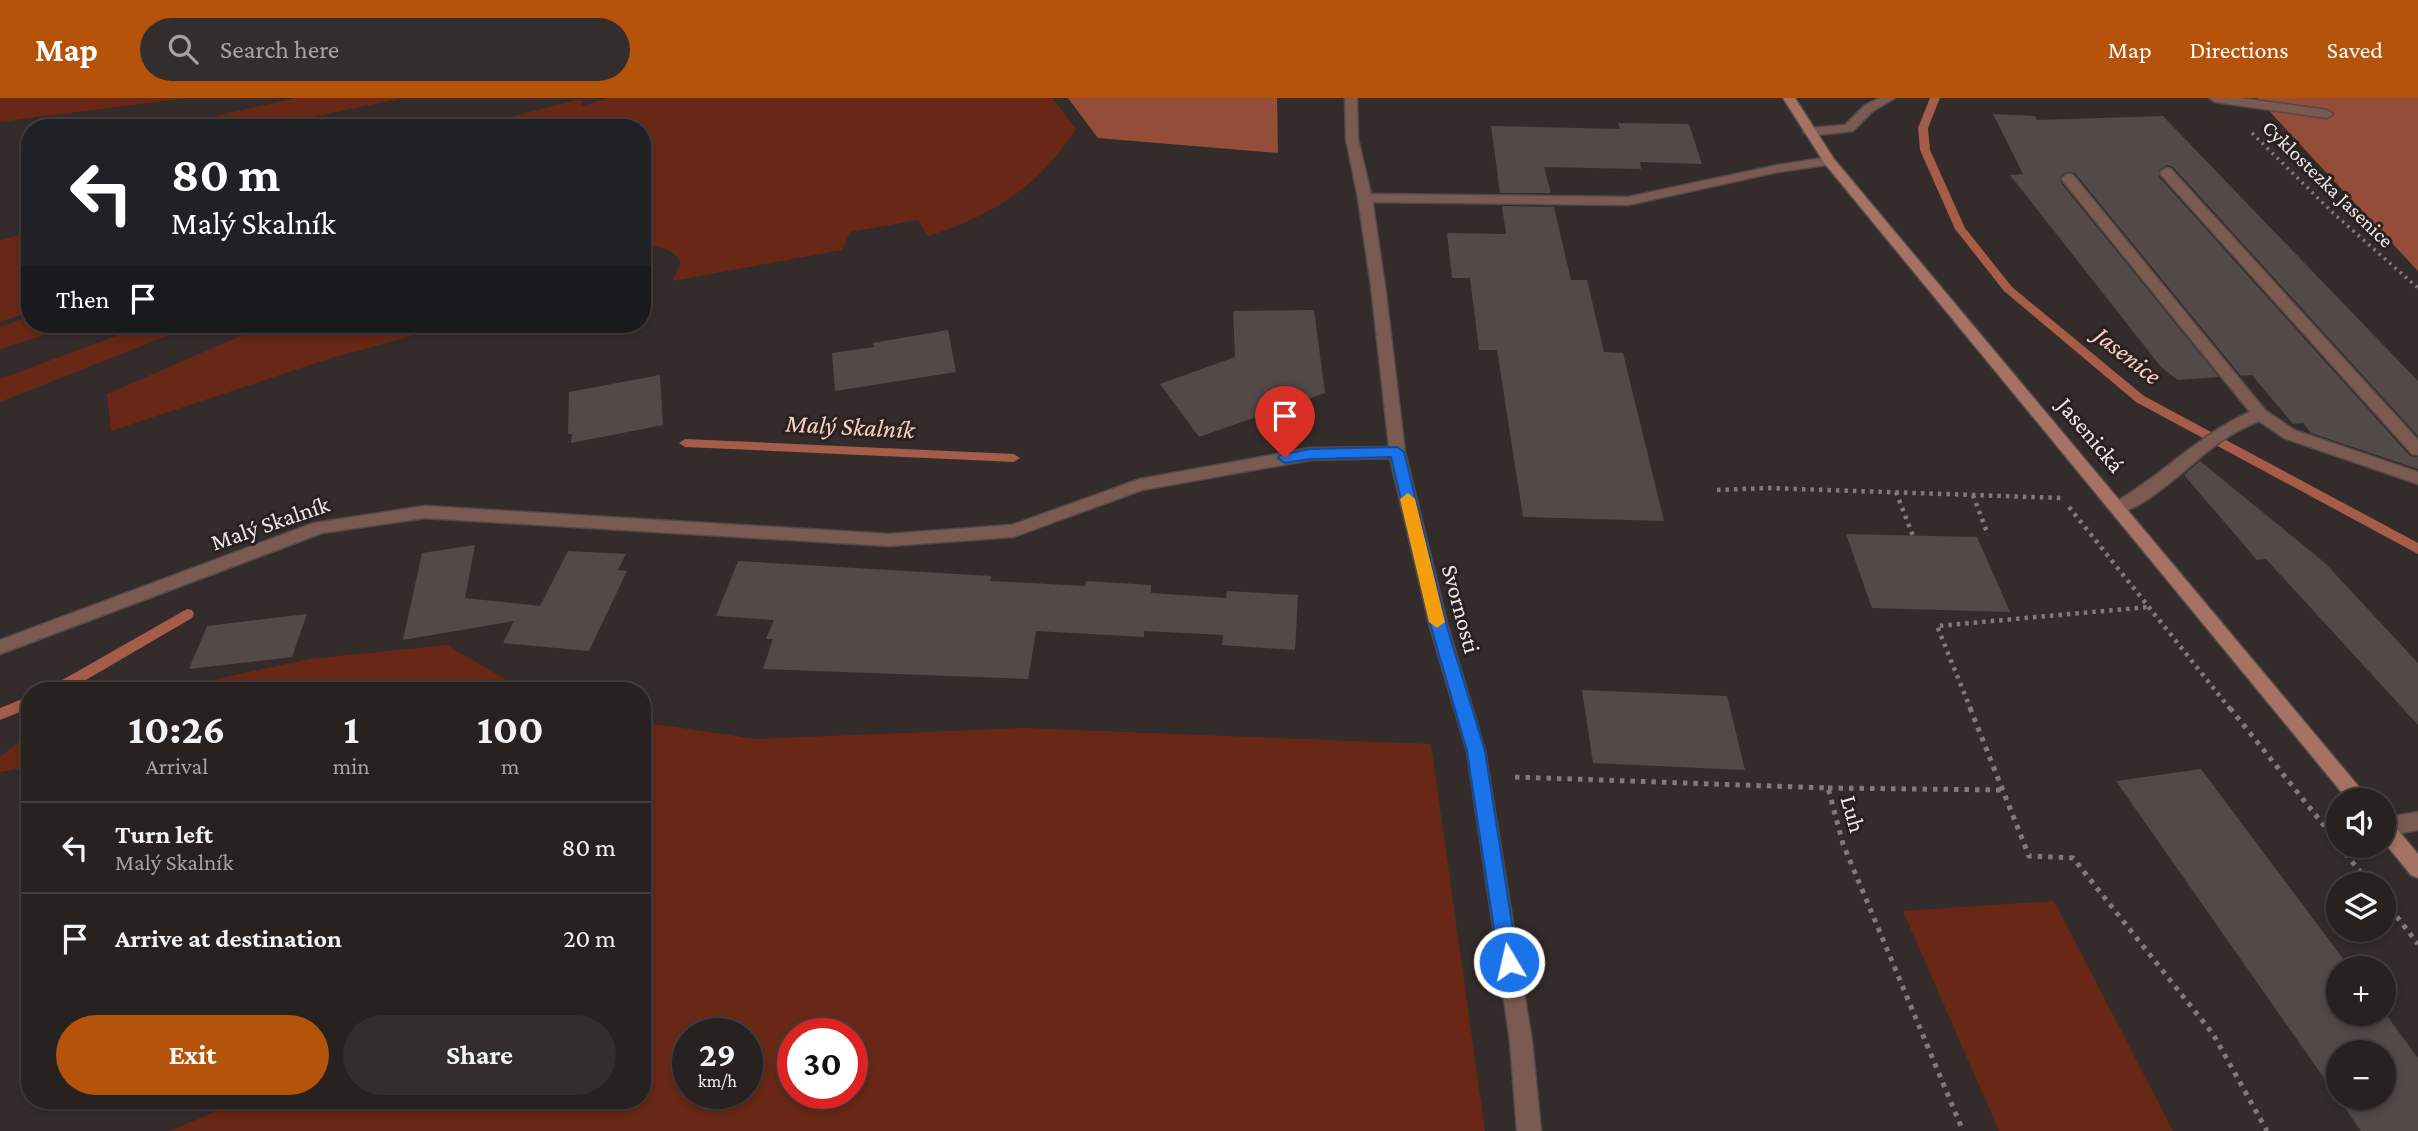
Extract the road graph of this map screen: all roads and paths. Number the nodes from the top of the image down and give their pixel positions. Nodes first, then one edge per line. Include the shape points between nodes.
1 (1351, 98) edge
2 (1789, 98) edge
3 (1889, 98) edge
4 (2215, 98) edge
5 (2222, 99) edge
6 (2327, 114) dead end
7 (1809, 132) junction
8 (1829, 161) junction
9 (2166, 172) dead end
10 (2068, 178) dead end
11 (1365, 198) junction
12 (2418, 289) edge
13 (2260, 414) junction
14 (2418, 450) edge
15 (1397, 452) junction
16 (2418, 478) edge
17 (1717, 490) dead end
18 (1896, 492) junction
19 (1973, 495) junction
20 (2062, 498) dead end
21 (2118, 508) junction
22 (1988, 535) dead end
23 (1913, 536) dead end
24 (2149, 607) dead end
25 (0, 647) edge
26 (1480, 776) junction
27 (1828, 788) junction
28 (2350, 788) edge
29 (2003, 790) junction
30 (2418, 821) edge
31 (2396, 825) edge
32 (2396, 842) edge
33 (2350, 858) edge
34 (2418, 869) edge
35 (2361, 872) edge
36 (2396, 916) edge
37 (2418, 944) edge
38 (1528, 1131) edge
39 (1963, 1131) edge
40 (2267, 1131) edge

1 - 11 street, Svornosti via 1352,139
2 - 7 street, Jasenická
3 - 7 street via 1869,108 1849,128
4 - 5 street
5 - 6 street
5 - 12 path, Cyklostezka Jasenice via 2294,178
7 - 8 street, Jasenická
8 - 11 street via 1794,164 1628,201
8 - 21 street, Jasenická
9 - 14 street
10 - 13 street
11 - 15 street, Svornosti
13 - 16 street via 2289,434
13 - 21 street via 2224,430 2162,482
15 - 25 street, Malý Skalník via 1310,454 1140,485 1013,531 890,540 425,512 320,527
15 - 26 street, Svornosti
17 - 18 path
18 - 19 path
18 - 23 path
19 - 20 path
19 - 22 path
21 - 28 street, Jasenická
24 - 29 path via 1937,626
26 - 27 path, Luh
26 - 38 street, Svornosti via 1521,1041
27 - 29 path
27 - 39 path, Luh via 1843,844
29 - 40 path via 2029,856 2073,858 2213,1034
30 - 31 street
32 - 34 street
33 - 35 path
36 - 37 path

